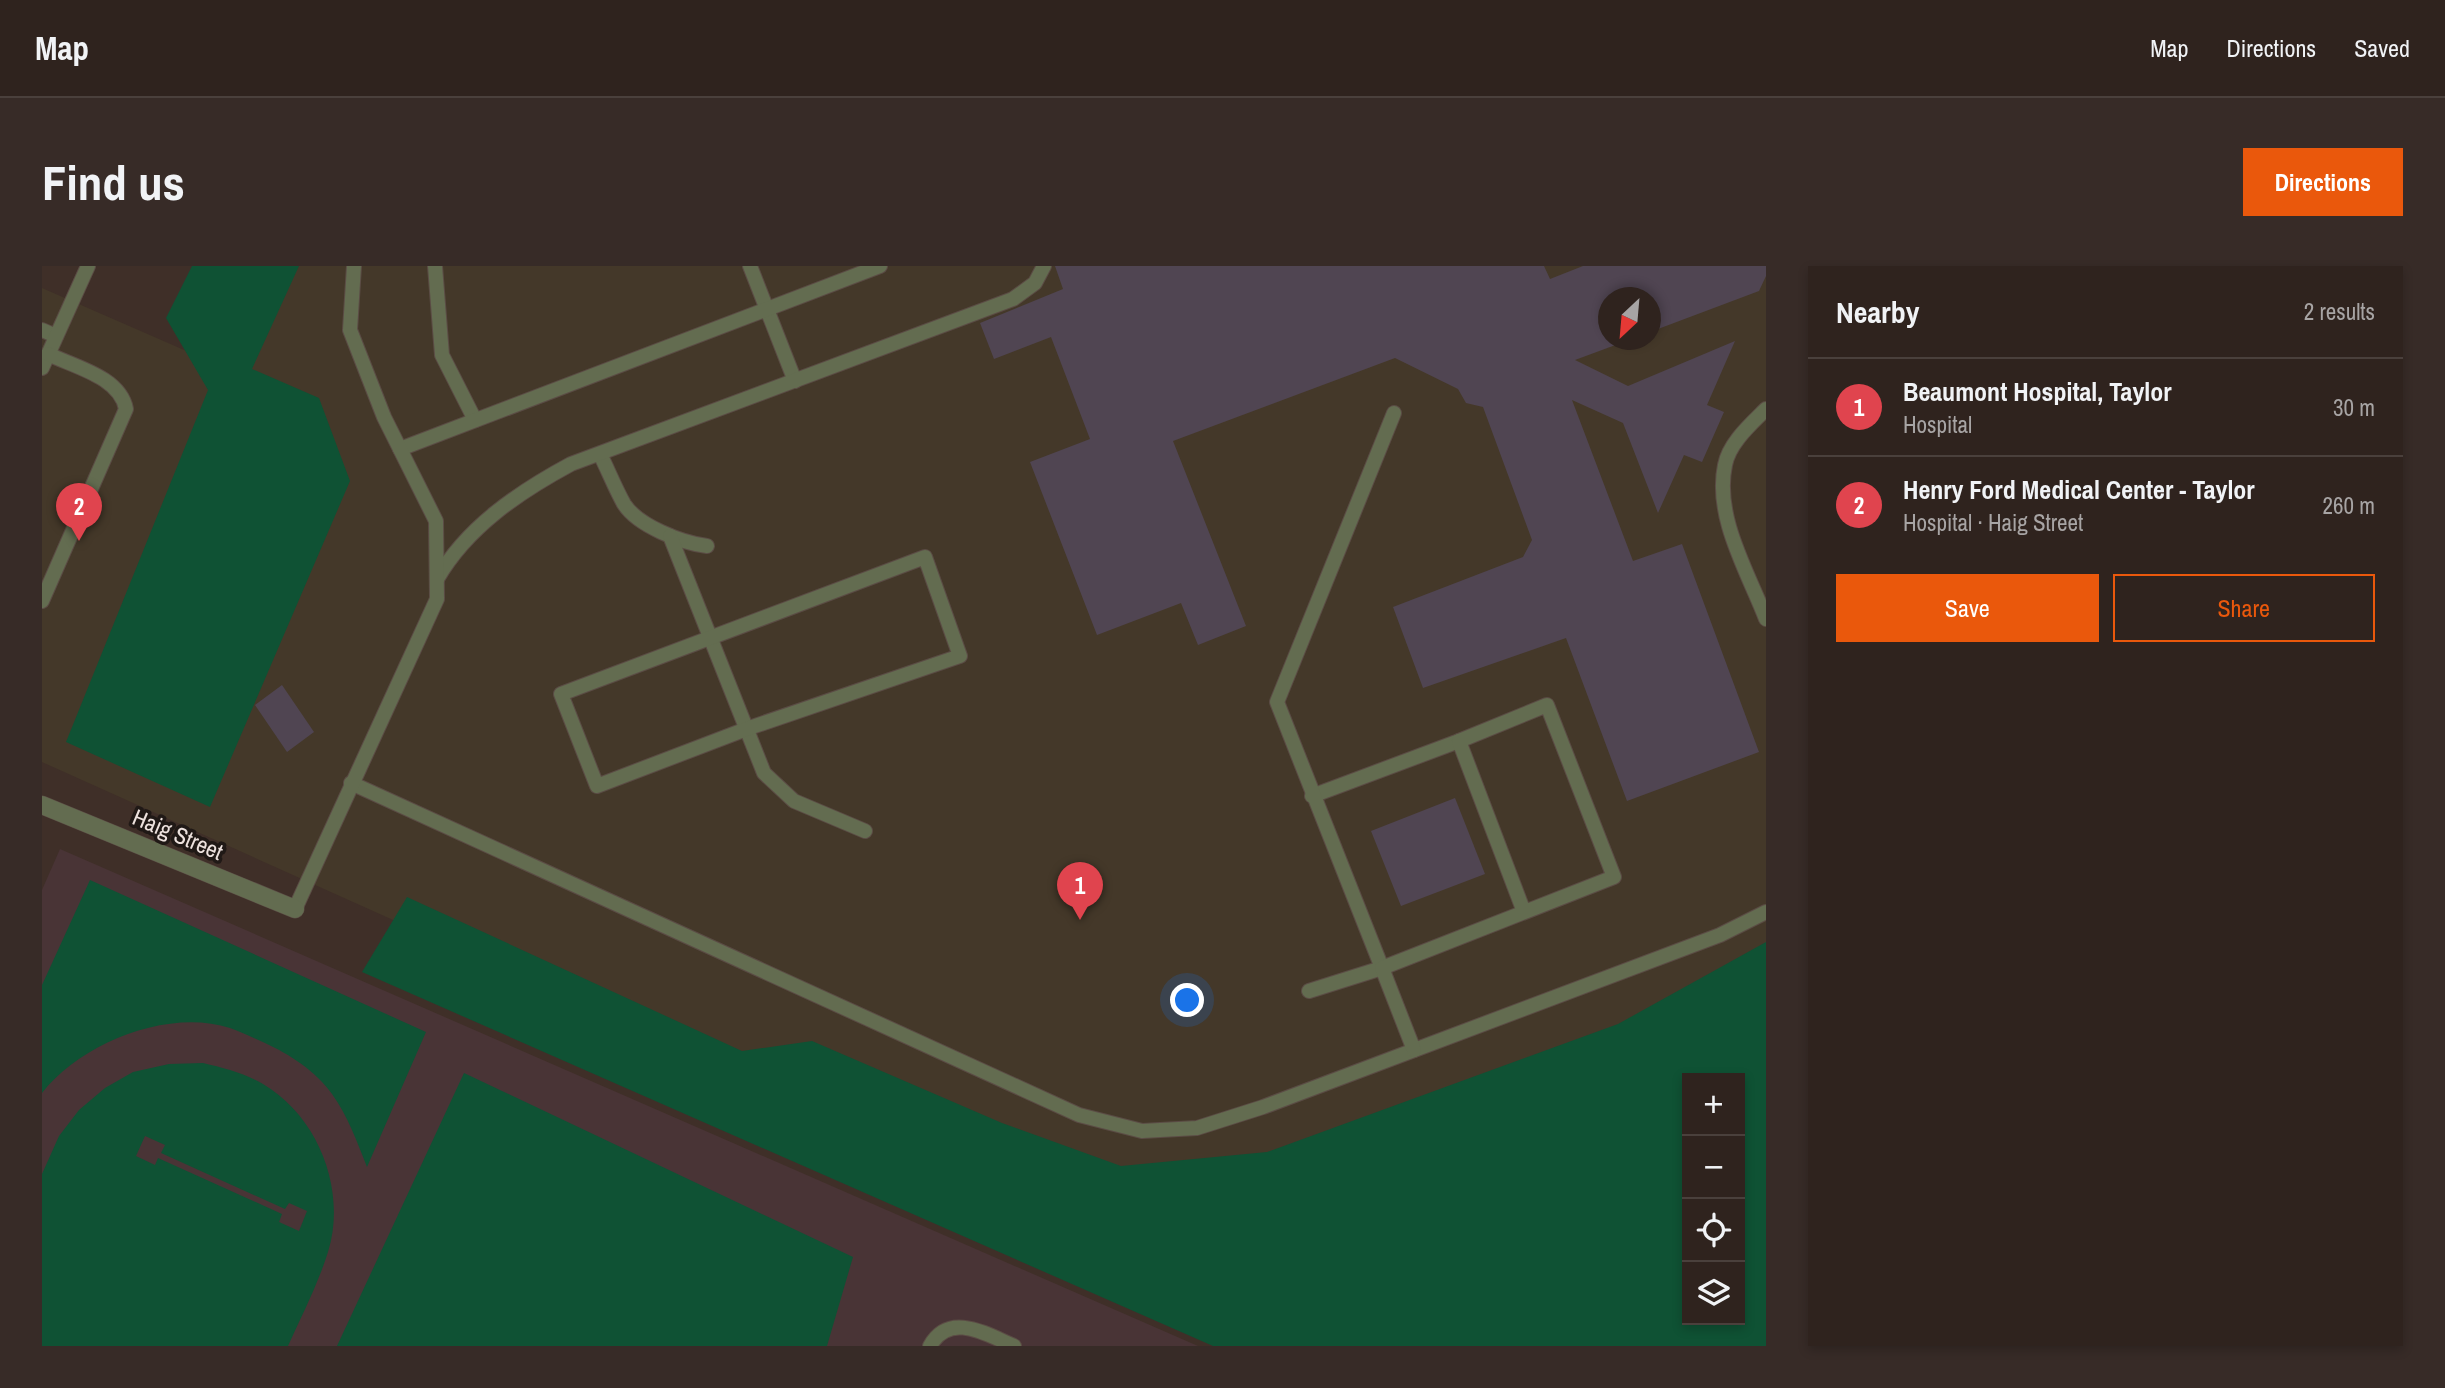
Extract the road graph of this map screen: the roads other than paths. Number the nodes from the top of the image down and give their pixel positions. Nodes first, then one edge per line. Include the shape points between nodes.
1 (88, 266) edge
2 (354, 266) edge
3 (435, 266) edge
4 (750, 266) edge
5 (880, 266) edge
6 (1044, 266) edge
7 (766, 308) junction
8 (49, 333) edge
9 (48, 354) junction
10 (42, 368) edge
11 (795, 381) junction
12 (1766, 409) edge
13 (1395, 413) dead end
14 (475, 420) junction
15 (400, 449) junction
16 (600, 454) junction
17 (670, 536) junction
18 (707, 547) dead end
19 (437, 579) junction
20 (42, 601) edge
21 (1766, 619) edge
22 (712, 636) junction
23 (749, 728) junction
24 (1459, 741) junction
25 (351, 783) junction
26 (1312, 796) junction
27 (42, 805) edge
28 (864, 831) dead end
29 (295, 909) joint
30 (1524, 912) junction
31 (1766, 912) edge
32 (1382, 968) junction
33 (1309, 991) dead end
34 (1414, 1050) junction
35 (930, 1346) edge
36 (1014, 1346) edge

1 - 8 lane
2 - 15 lane via 350,330
3 - 14 lane via 442,355
4 - 7 lane
5 - 7 lane
6 - 11 lane via 1035,283 1013,299
7 - 11 lane
7 - 14 lane
8 - 9 lane
9 - 10 lane
9 - 20 lane via 116,386 126,410
11 - 16 lane
12 - 21 lane via 1741,435 1725,463 1723,497 1729,525
13 - 26 lane via 1277,702
14 - 15 lane
15 - 19 lane via 436,521
16 - 17 lane via 626,507
16 - 19 lane via 533,484 501,508 452,554
17 - 18 lane
17 - 22 lane
19 - 25 lane via 437,599
22 - 23 lane
22 - 23 lane via 561,694 597,786
22 - 23 lane via 925,557 960,656
23 - 28 lane via 765,773 794,802
24 - 26 lane
24 - 30 lane
24 - 30 lane via 1547,705 1614,877
25 - 29 lane
25 - 34 lane via 1066,1109 1142,1131 1197,1128
26 - 32 lane
27 - 29 street, Haig Street
30 - 32 lane
31 - 34 lane via 1720,935
32 - 33 lane
32 - 34 lane
35 - 36 lane via 948,1327 961,1326

